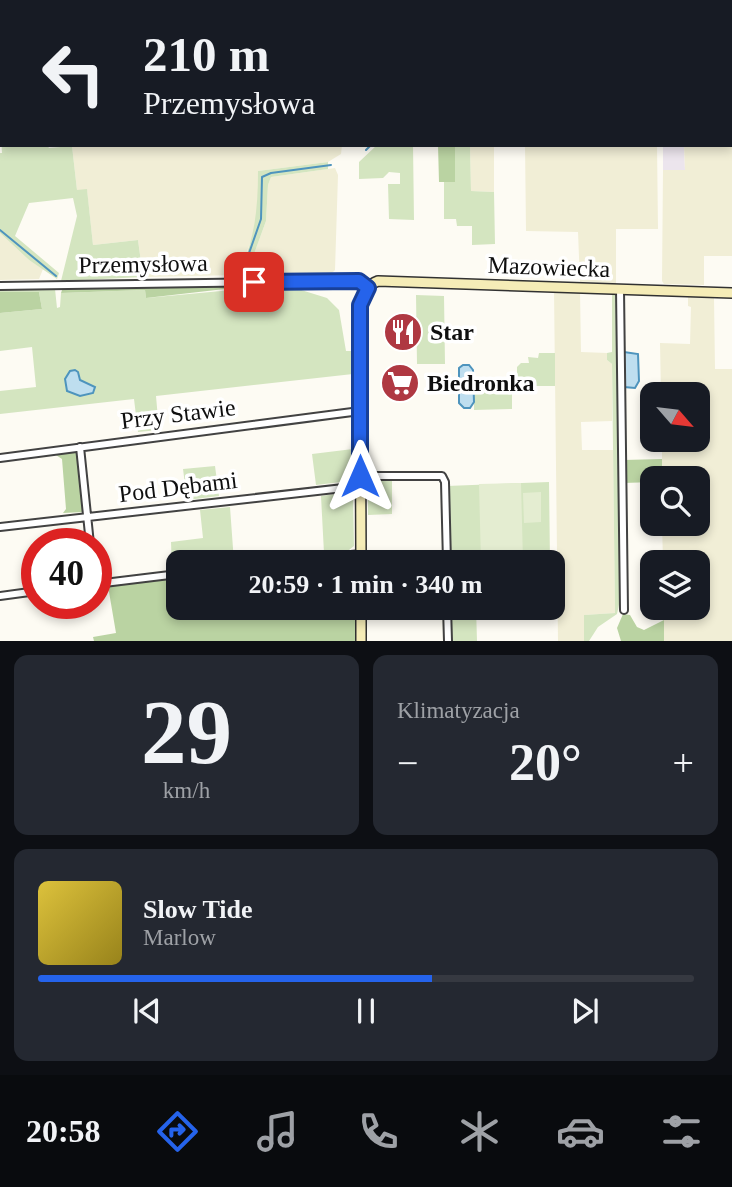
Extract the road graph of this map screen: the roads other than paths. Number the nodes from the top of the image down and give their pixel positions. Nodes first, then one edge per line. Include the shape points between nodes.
1 (0, 286) edge
2 (368, 288) junction
3 (620, 289) junction
4 (732, 293) edge
5 (360, 411) junction
6 (80, 447) junction
7 (0, 458) edge
8 (361, 481) junction
9 (88, 517) junction
10 (0, 527) edge
11 (89, 528) edge
12 (360, 550) edge
13 (447, 550) edge
14 (166, 575) edge
15 (112, 582) edge
16 (21, 593) edge
17 (0, 596) edge
18 (624, 610) dead end
19 (361, 620) edge
20 (447, 620) edge
21 (361, 641) edge
22 (448, 641) edge

1 - 2 street, Przemysłowa via 359,281
2 - 3 street, Mazowiecka via 378,281
2 - 5 street via 360,305
3 - 4 street, Mazowiecka
3 - 18 street
5 - 6 street, Przy Stawie
5 - 8 street
6 - 7 street, Przy Stawie
6 - 9 street
8 - 9 street, Pod Dębami
8 - 12 street
8 - 13 street, Pod Dębami via 442,476
9 - 10 street, Pod Dębami
9 - 11 street
14 - 15 street
16 - 17 street
19 - 21 street
20 - 22 street

